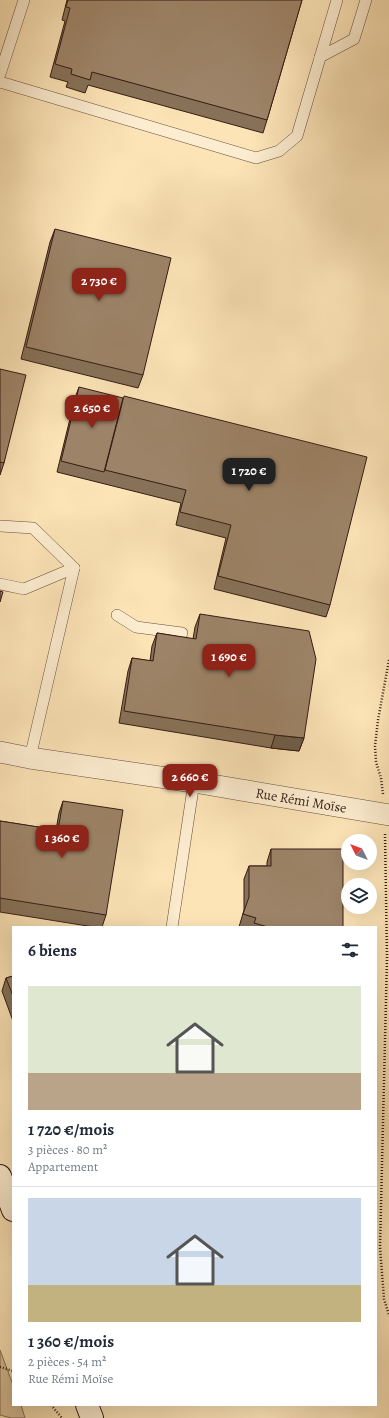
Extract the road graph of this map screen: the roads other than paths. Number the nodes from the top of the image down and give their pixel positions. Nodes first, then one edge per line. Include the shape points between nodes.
1 (24, 0) edge
2 (337, 0) edge
3 (366, 0) edge
4 (320, 57) junction
5 (0, 74) edge
6 (0, 82) edge
7 (0, 526) edge
8 (74, 568) junction
9 (0, 584) edge
10 (117, 615) dead end
11 (182, 633) dead end
12 (0, 752) edge
13 (30, 758) junction
14 (194, 782) junction
15 (387, 815) edge
16 (172, 926) edge
17 (0, 1176) edge
18 (12, 1207) edge
19 (87, 1406) edge
20 (92, 1418) edge

1 - 5 lane
2 - 4 lane
3 - 4 lane via 354,39
4 - 6 lane via 297,136 279,151 256,158
7 - 8 lane via 33,528
8 - 9 lane via 24,589
8 - 13 lane
10 - 11 lane via 136,627
12 - 13 street, Rue Rémi Moïse
13 - 14 street, Rue Rémi Moïse
14 - 15 street, Rue Rémi Moïse
14 - 16 lane
17 - 18 main road
19 - 20 main road

